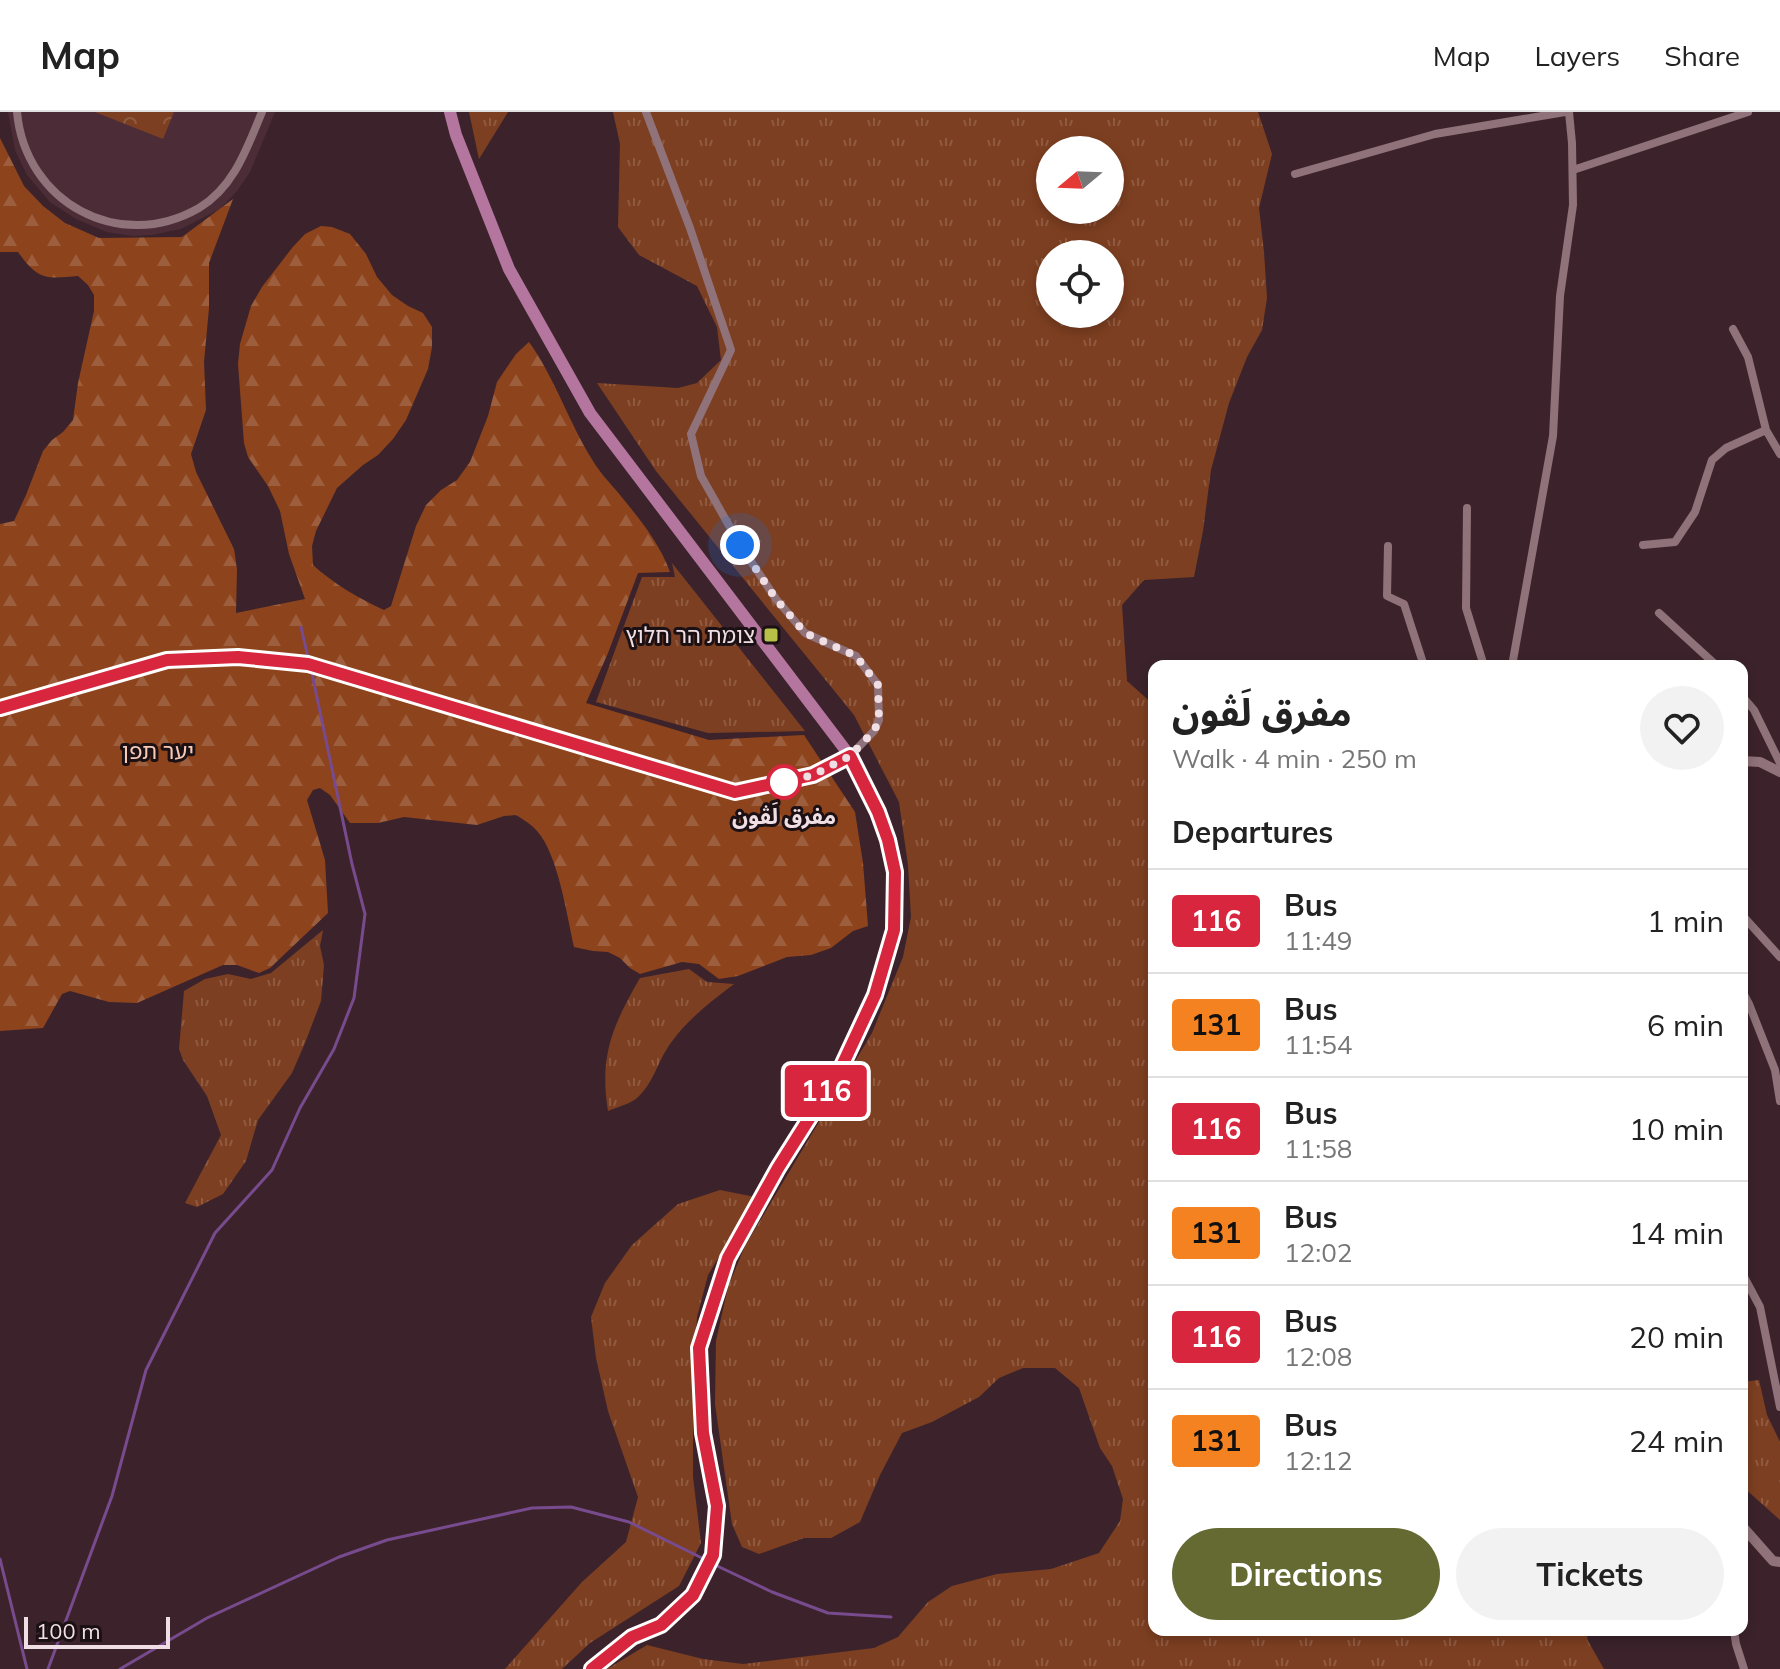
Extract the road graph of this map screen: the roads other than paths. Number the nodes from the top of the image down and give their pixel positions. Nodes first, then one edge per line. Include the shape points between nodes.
1 (17, 112) edge
2 (262, 112) edge
3 (450, 112) edge
4 (646, 112) edge
5 (1567, 112) edge
6 (1748, 112) edge
7 (1573, 170) junction
8 (1295, 174) dead end
9 (1733, 329) dead end
10 (1766, 430) junction
11 (1780, 454) edge
12 (1467, 508) dead end
13 (1643, 545) dead end
14 (1388, 546) dead end
15 (1659, 613) dead end
16 (1422, 660) edge
17 (1482, 660) edge
18 (1513, 660) edge
19 (1710, 660) edge
20 (1748, 703) edge
21 (0, 708) edge
22 (850, 756) junction
23 (1748, 761) edge
24 (1780, 763) edge
25 (1780, 772) edge
26 (1748, 922) edge
27 (1780, 957) edge
28 (1748, 1005) edge
29 (1780, 1101) edge
30 (1748, 1284) edge
31 (1780, 1407) edge
32 (1748, 1533) edge
33 (1780, 1562) edge
34 (1735, 1636) edge
35 (592, 1669) edge
36 (1744, 1669) edge

1 - 2 street via 34,168 55,194 81,212 141,225 200,207 224,187
3 - 22 main road via 509,269 590,413
4 - 22 street via 731,350 691,434 701,476 776,599 805,633 856,656 878,685 879,720
5 - 7 street
5 - 8 street via 1435,134
6 - 7 street
7 - 18 street via 1553,436
9 - 10 street via 1748,357
10 - 11 street
10 - 13 street via 1712,460 1695,512 1675,542
12 - 17 street via 1466,608
14 - 16 street via 1387,596 1404,604
15 - 19 street
20 - 24 street
21 - 22 main road via 167,660 238,657 308,664 735,792 813,775
22 - 35 main road via 888,840 895,872 894,930 875,995 841,1068 728,1258 699,1348 703,1433 717,1506 713,1555 693,1595 661,1625 632,1637
23 - 25 street
26 - 27 street
28 - 29 street via 1775,1070
30 - 31 street via 1760,1307
32 - 33 street
34 - 36 street

